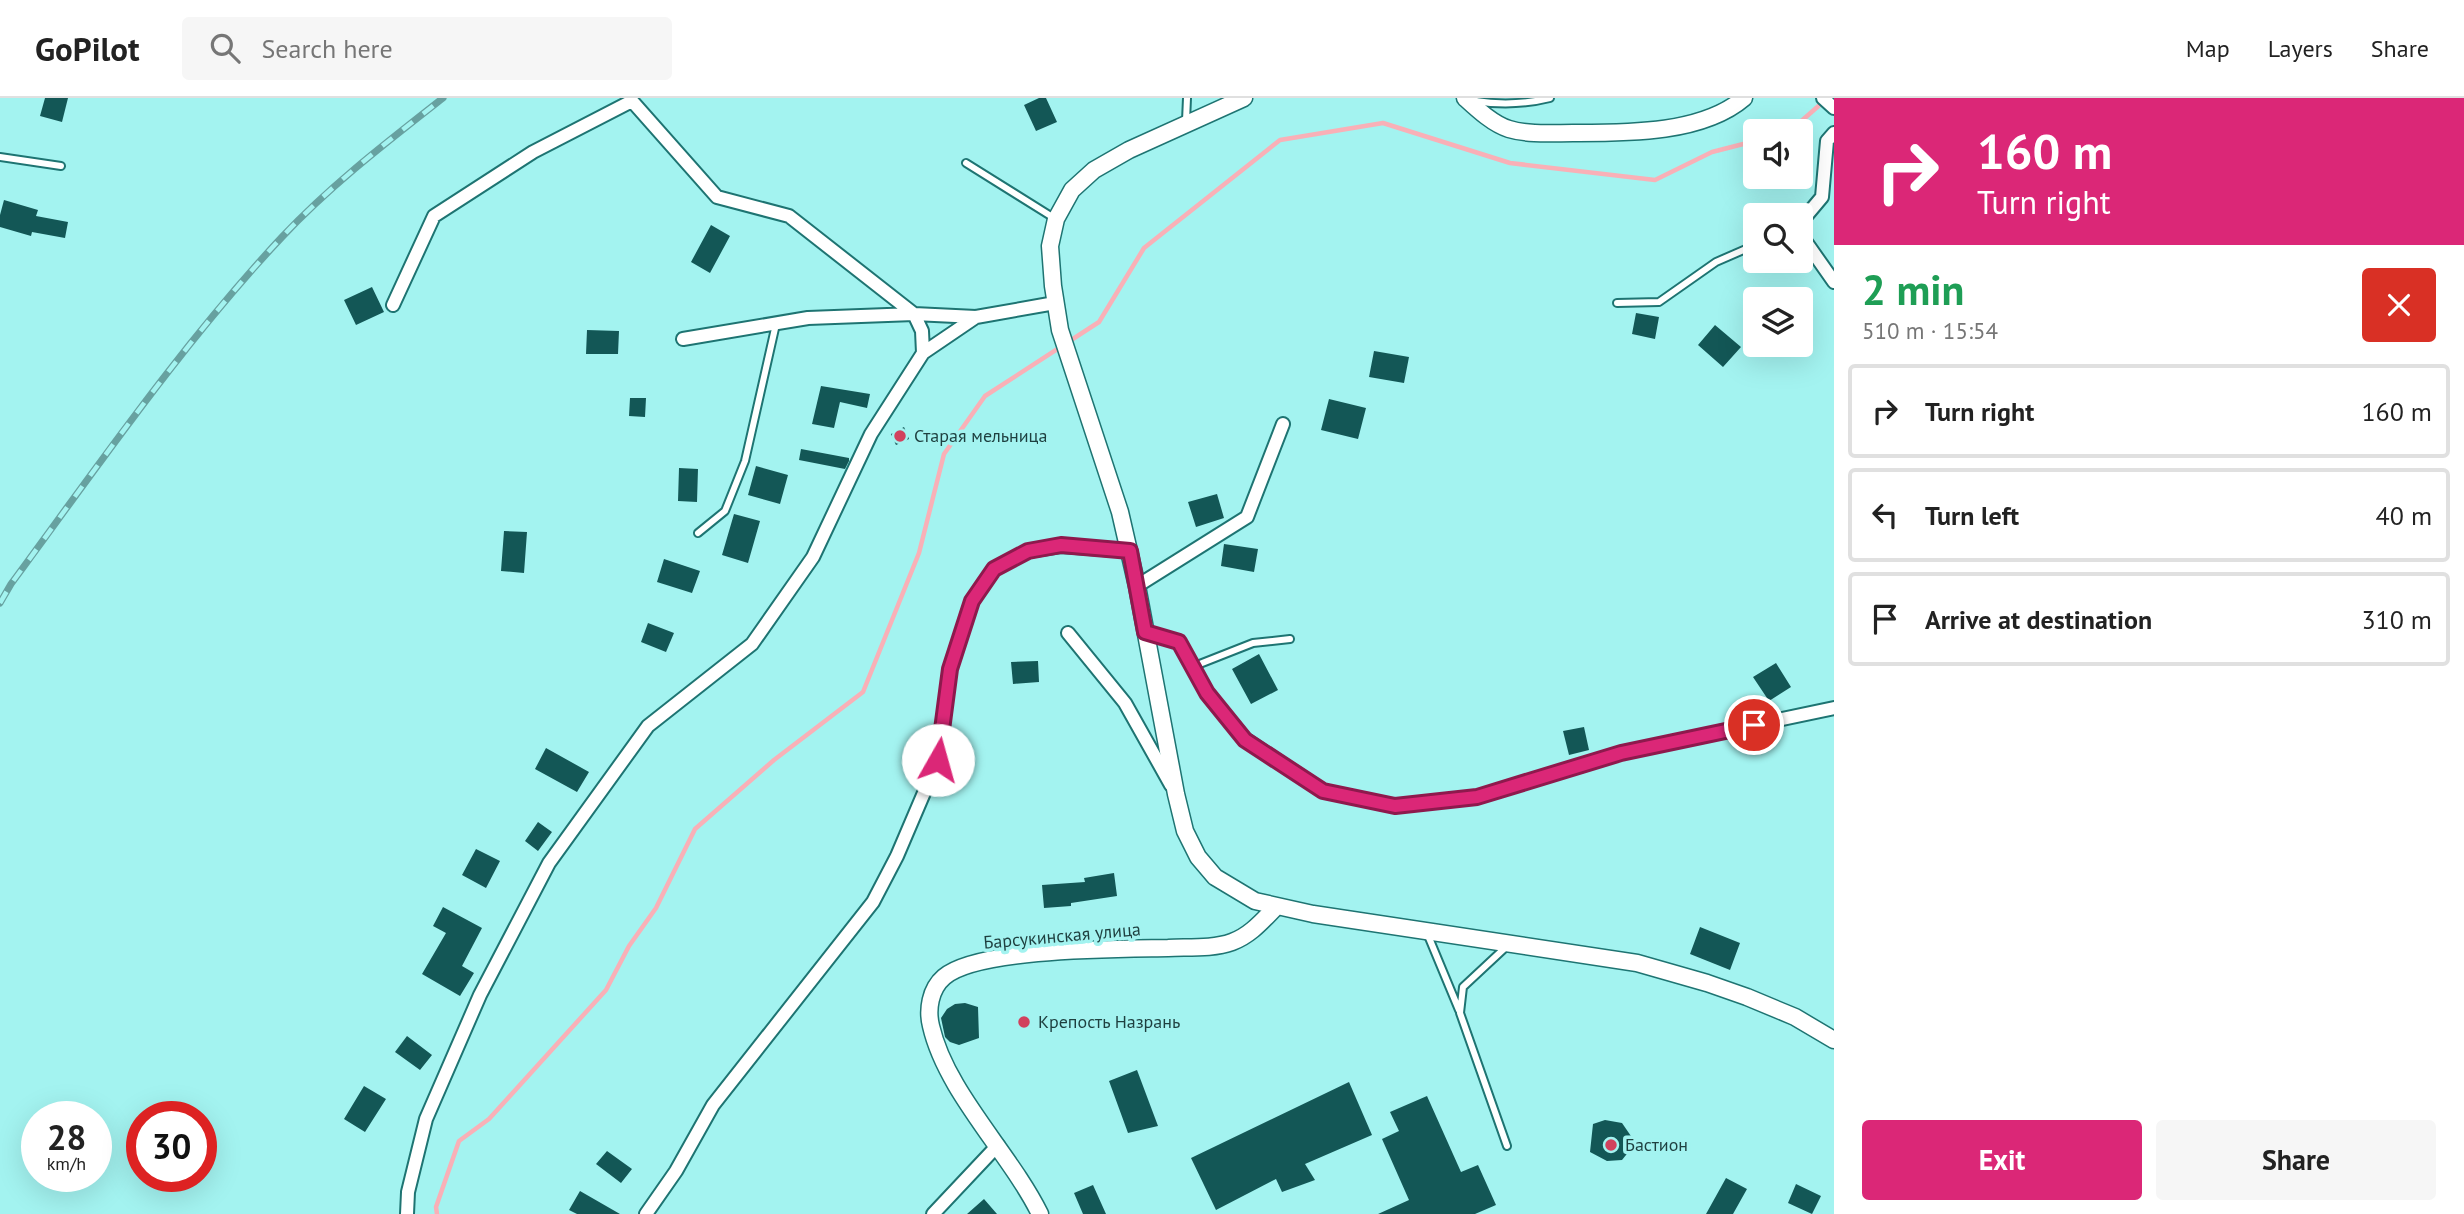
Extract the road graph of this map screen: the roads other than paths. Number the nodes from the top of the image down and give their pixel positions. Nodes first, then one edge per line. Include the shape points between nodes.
1 (1187, 98) edge
2 (1244, 98) edge
3 (1550, 98) edge
4 (1744, 98) edge
5 (1823, 98) edge
6 (1466, 99) edge
7 (1834, 108) edge
8 (1186, 125) junction
9 (1834, 132) edge
10 (0, 158) edge
11 (967, 163) dead end
12 (61, 166) dead end
13 (1813, 208) edge
14 (1056, 219) junction
15 (1743, 250) edge
16 (1813, 252) edge
17 (1834, 282) edge
18 (1055, 303) junction
19 (1617, 303) dead end
20 (393, 305) dead end
21 (914, 314) junction
22 (976, 317) junction
23 (776, 324) junction
24 (683, 339) dead end
25 (923, 353) junction
26 (1283, 424) dead end
27 (698, 533) dead end
28 (1130, 551) junction
29 (1137, 586) junction
30 (1145, 632) junction
31 (1068, 633) dead end
32 (1290, 639) dead end
33 (1192, 667) junction
34 (1834, 709) edge
35 (1176, 794) junction
36 (1277, 906) junction
37 (1426, 931) junction
38 (1509, 944) junction
39 (1460, 1013) junction
40 (1834, 1040) edge
41 (998, 1145) junction
42 (1507, 1146) dead end
43 (407, 1214) edge
44 (646, 1214) edge
45 (933, 1214) edge
46 (1040, 1214) edge

1 - 8 lane
2 - 8 street
3 - 6 lane via 1492,104
4 - 6 street via 1704,120 1668,128 1550,133 1508,129
5 - 7 street
8 - 14 street via 1094,170 1072,190
9 - 13 street via 1827,141 1822,197
10 - 12 lane
11 - 14 lane
14 - 18 street via 1050,246
15 - 19 lane via 1716,262 1659,302
16 - 17 street
18 - 22 street
18 - 28 street
20 - 21 street via 434,216 533,152 632,101 717,197 789,216
21 - 22 street
21 - 23 street via 808,318
21 - 25 street via 922,331
22 - 25 street
23 - 24 street
23 - 27 lane via 745,461 725,510
25 - 43 street via 871,434 813,557 752,644 648,726 549,863 480,995 426,1119
26 - 29 street via 1247,516
28 - 29 street
28 - 44 street via 1061,545 1028,551 994,569 972,601 950,669 938,760 873,902 713,1105
29 - 30 street
30 - 33 street via 1179,642
30 - 35 street
31 - 35 street via 1125,703
32 - 33 lane via 1253,643
33 - 34 street via 1245,740 1323,791 1395,806 1477,797 1621,753
35 - 36 street via 1185,831 1215,877 1255,901
36 - 37 street
36 - 41 street, Барсукинская улица via 1251,933 1230,943 990,958 944,977 929,1007 930,1026 957,1087
37 - 38 street
37 - 39 lane
38 - 39 lane via 1463,987
38 - 40 street via 1637,963 1707,983 1795,1017
39 - 42 lane
41 - 45 street
41 - 46 street, Барсукинская улица

